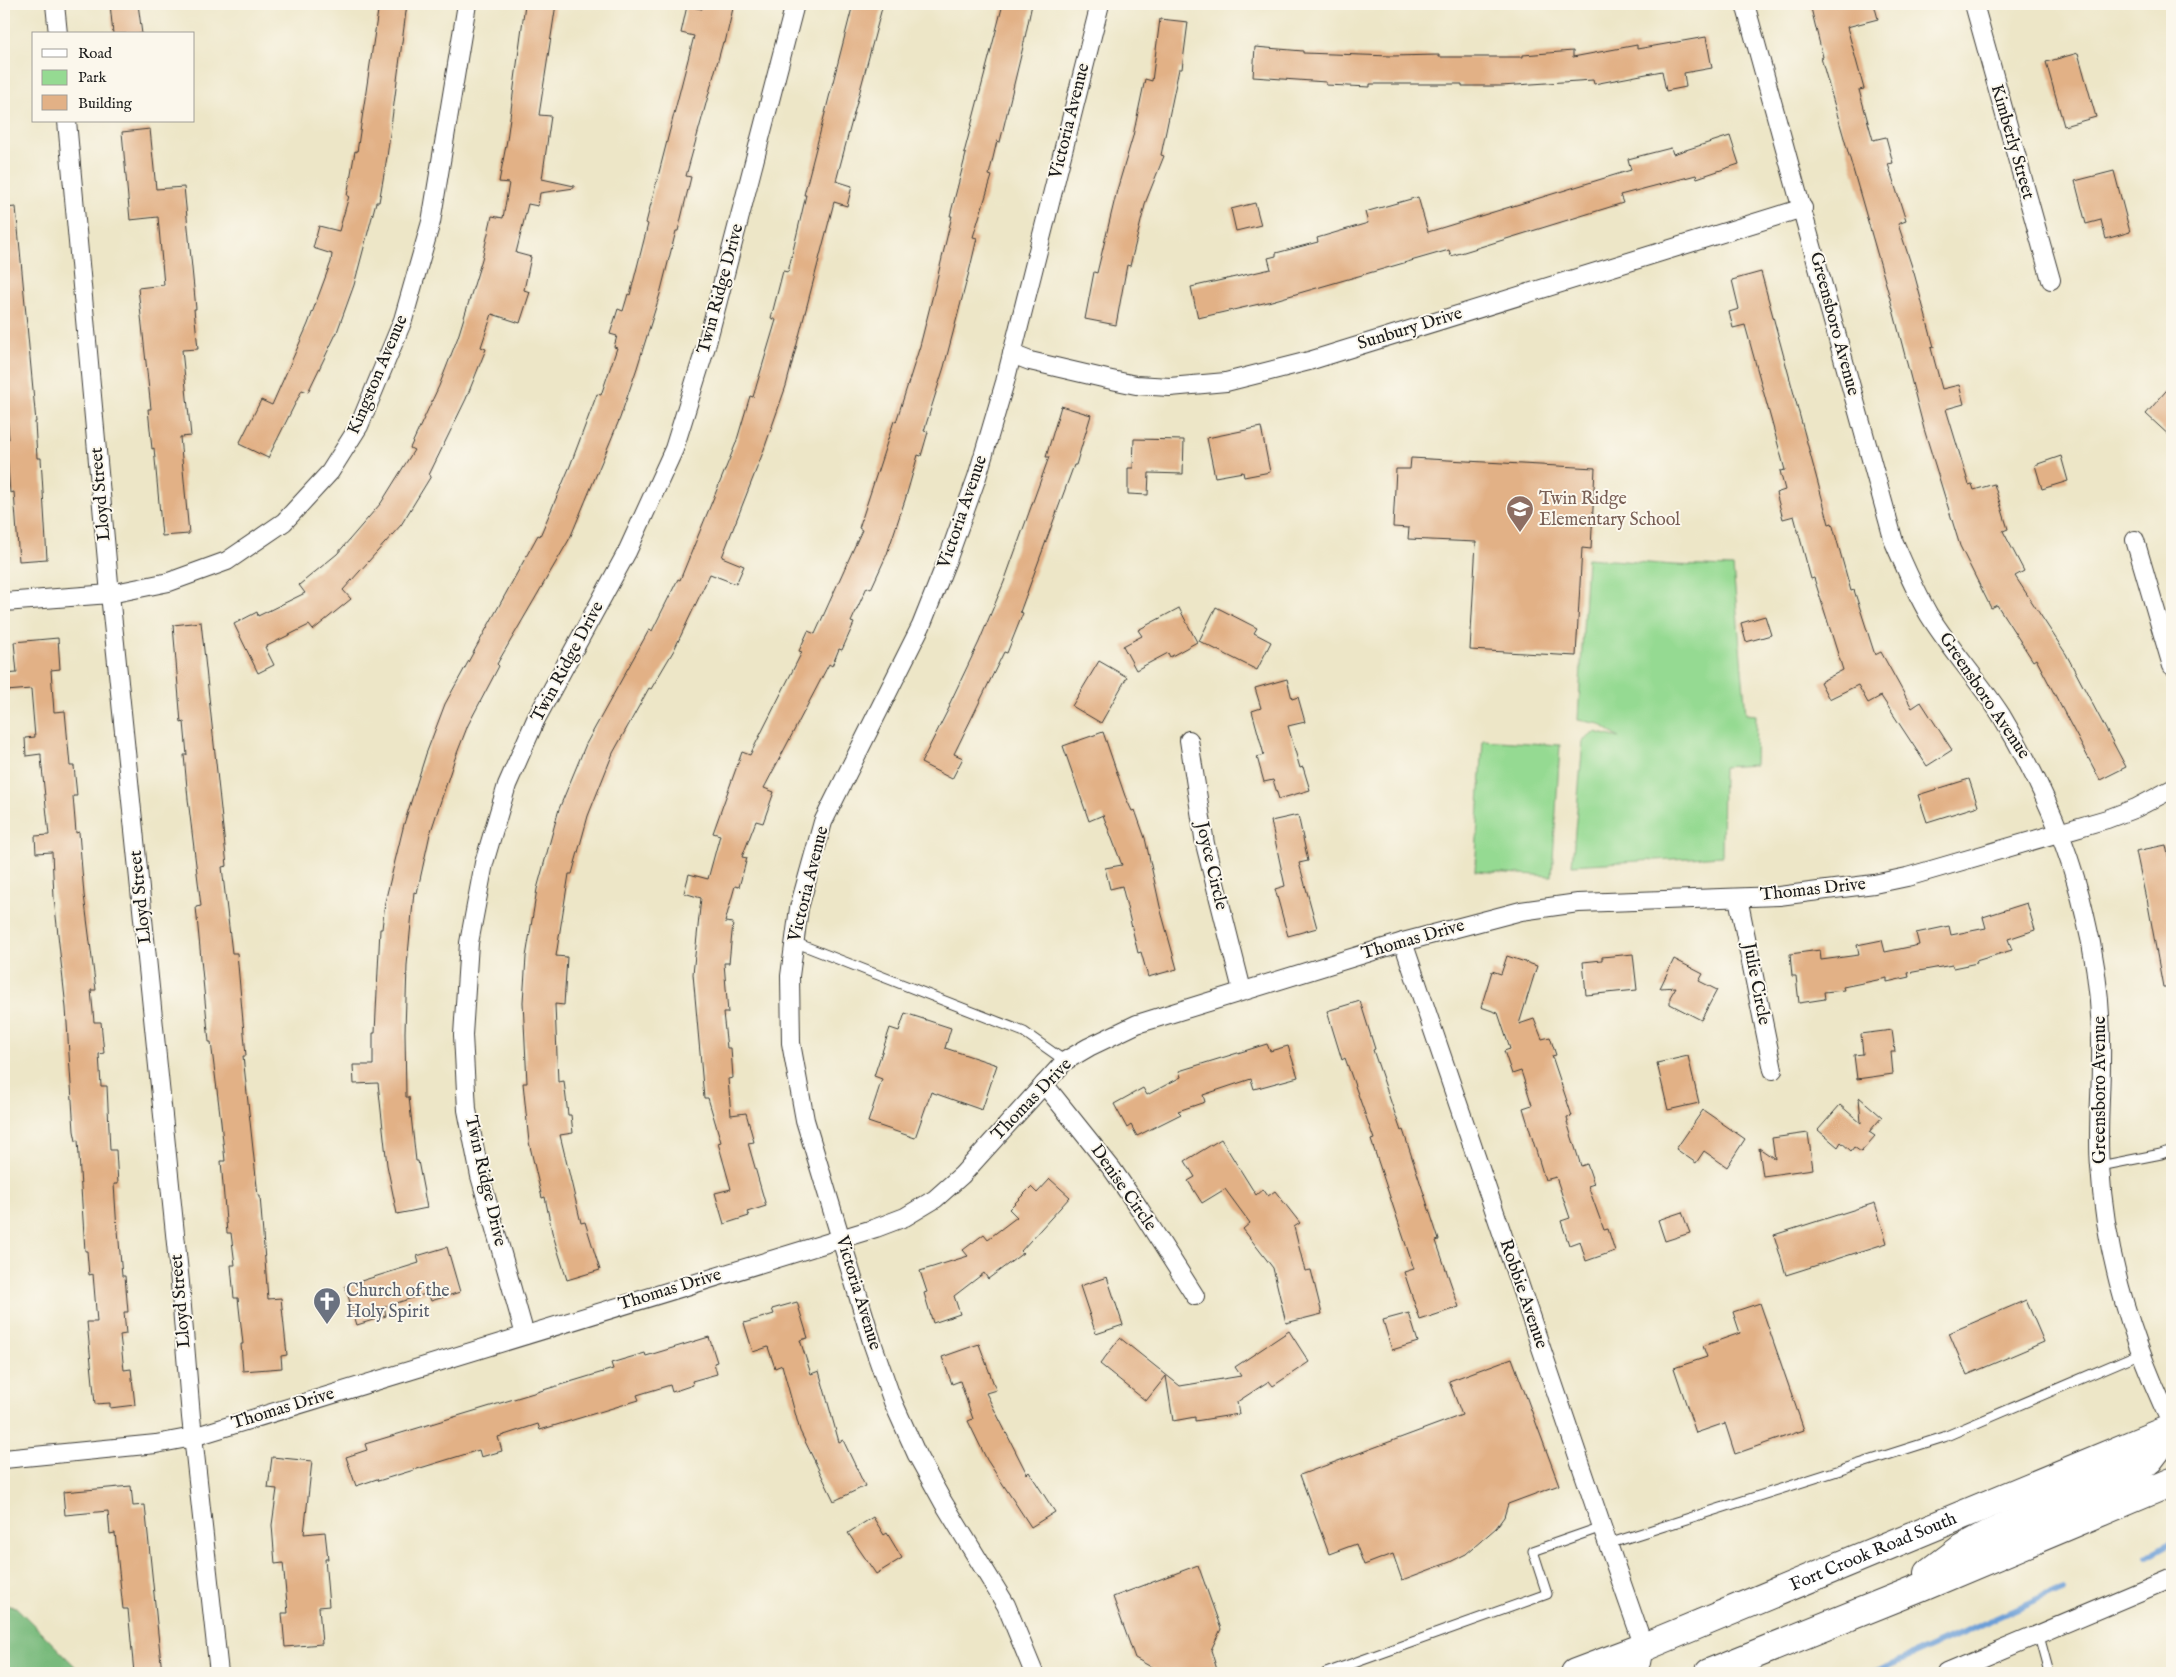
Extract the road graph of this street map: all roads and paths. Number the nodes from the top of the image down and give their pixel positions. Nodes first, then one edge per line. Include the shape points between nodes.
1 (55, 4) edge
2 (467, 4) edge
3 (795, 4) edge
4 (1100, 4) edge
5 (1745, 4) edge
6 (1974, 4) edge
7 (58, 32) edge
8 (67, 122) edge
9 (1802, 208) junction
10 (2051, 280) dead end
11 (1012, 354) junction
12 (2135, 540) dead end
13 (110, 594) junction
14 (4, 602) edge
15 (2172, 666) edge
16 (1189, 740) dead end
17 (2172, 789) edge
18 (2060, 832) junction
19 (1738, 898) junction
20 (794, 942) junction
21 (1403, 942) junction
22 (1242, 990) junction
23 (1065, 1061) junction
24 (1773, 1070) dead end
25 (1044, 1084) junction
26 (2172, 1150) edge
27 (2100, 1166) junction
28 (842, 1238) junction
29 (1195, 1296) dead end
30 (526, 1335) junction
31 (2141, 1353) junction
32 (2172, 1428) edge
33 (193, 1437) junction
34 (4, 1459) edge
35 (2172, 1482) edge
36 (1602, 1527) junction
37 (1608, 1544) junction
38 (2172, 1578) edge
39 (1895, 1598) junction
40 (2039, 1636) junction
41 (1644, 1647) junction
42 (219, 1673) edge
43 (1034, 1673) edge
44 (1326, 1673) edge
45 (1575, 1673) edge
46 (1630, 1673) edge
47 (1709, 1673) edge
48 (1947, 1673) edge
49 (2049, 1673) edge

1 - 7 street
2 - 13 street, Kingston Avenue via 431,222 403,320 359,426 330,472 284,522 227,562 169,582
3 - 30 street, Twin Ridge Drive via 707,343 674,449 627,552 536,719 507,786 484,863 468,952 463,1036 467,1110 480,1176
4 - 11 street, Victoria Avenue
5 - 9 street, Greensboro Avenue
6 - 10 street, Kimberly Street
8 - 13 street, Lloyd Street
9 - 11 street, Sunbury Drive via 1309,360 1226,382 1170,387 1136,385
9 - 18 street, Greensboro Avenue via 1882,502 1909,579 1930,616 2000,714 2028,763
11 - 20 street, Victoria Avenue via 977,476 945,566 920,626 823,822 799,908
12 - 15 street
13 - 14 street, Kingston Avenue
13 - 33 street, Lloyd Street
16 - 22 street, Joyce Circle via 1205,844
17 - 18 street, Thomas Drive via 2136,808
18 - 19 street, Thomas Drive via 1874,884
18 - 27 street, Greensboro Avenue via 2085,915 2094,960 2100,1012
19 - 21 street, Thomas Drive via 1578,902 1521,911
19 - 24 street, Julie Circle
20 - 23 lane via 1024,1032
20 - 28 street, Victoria Avenue via 790,1010 796,1081
21 - 22 street, Thomas Drive
21 - 36 street, Robbie Avenue
22 - 23 street, Thomas Drive via 1138,1024
23 - 25 street, Thomas Drive
25 - 28 street, Thomas Drive via 962,1175 935,1199 905,1217
25 - 29 street, Denise Circle via 1112,1169
26 - 27 lane
27 - 31 street, Greensboro Avenue via 2107,1234
28 - 30 street, Thomas Drive
28 - 43 street, Victoria Avenue via 873,1345 901,1420 943,1502 1006,1605
30 - 33 street, Thomas Drive
31 - 32 street, Greensboro Avenue
31 - 37 lane via 1944,1437
32 - 39 main road via 2149,1460 2138,1469 1989,1534 1962,1549
32 - 41 main road, Fort Crook Road South
33 - 34 street, Thomas Drive via 156,1444
33 - 42 street, Lloyd Street
35 - 39 main road
36 - 37 street, Robbie Avenue
36 - 44 lane via 1533,1551 1547,1594
37 - 41 street, Robbie Avenue
38 - 40 street
39 - 47 main road
40 - 48 street
40 - 49 lane
41 - 45 main road, Fort Crook Road South
41 - 46 street via 1641,1663

